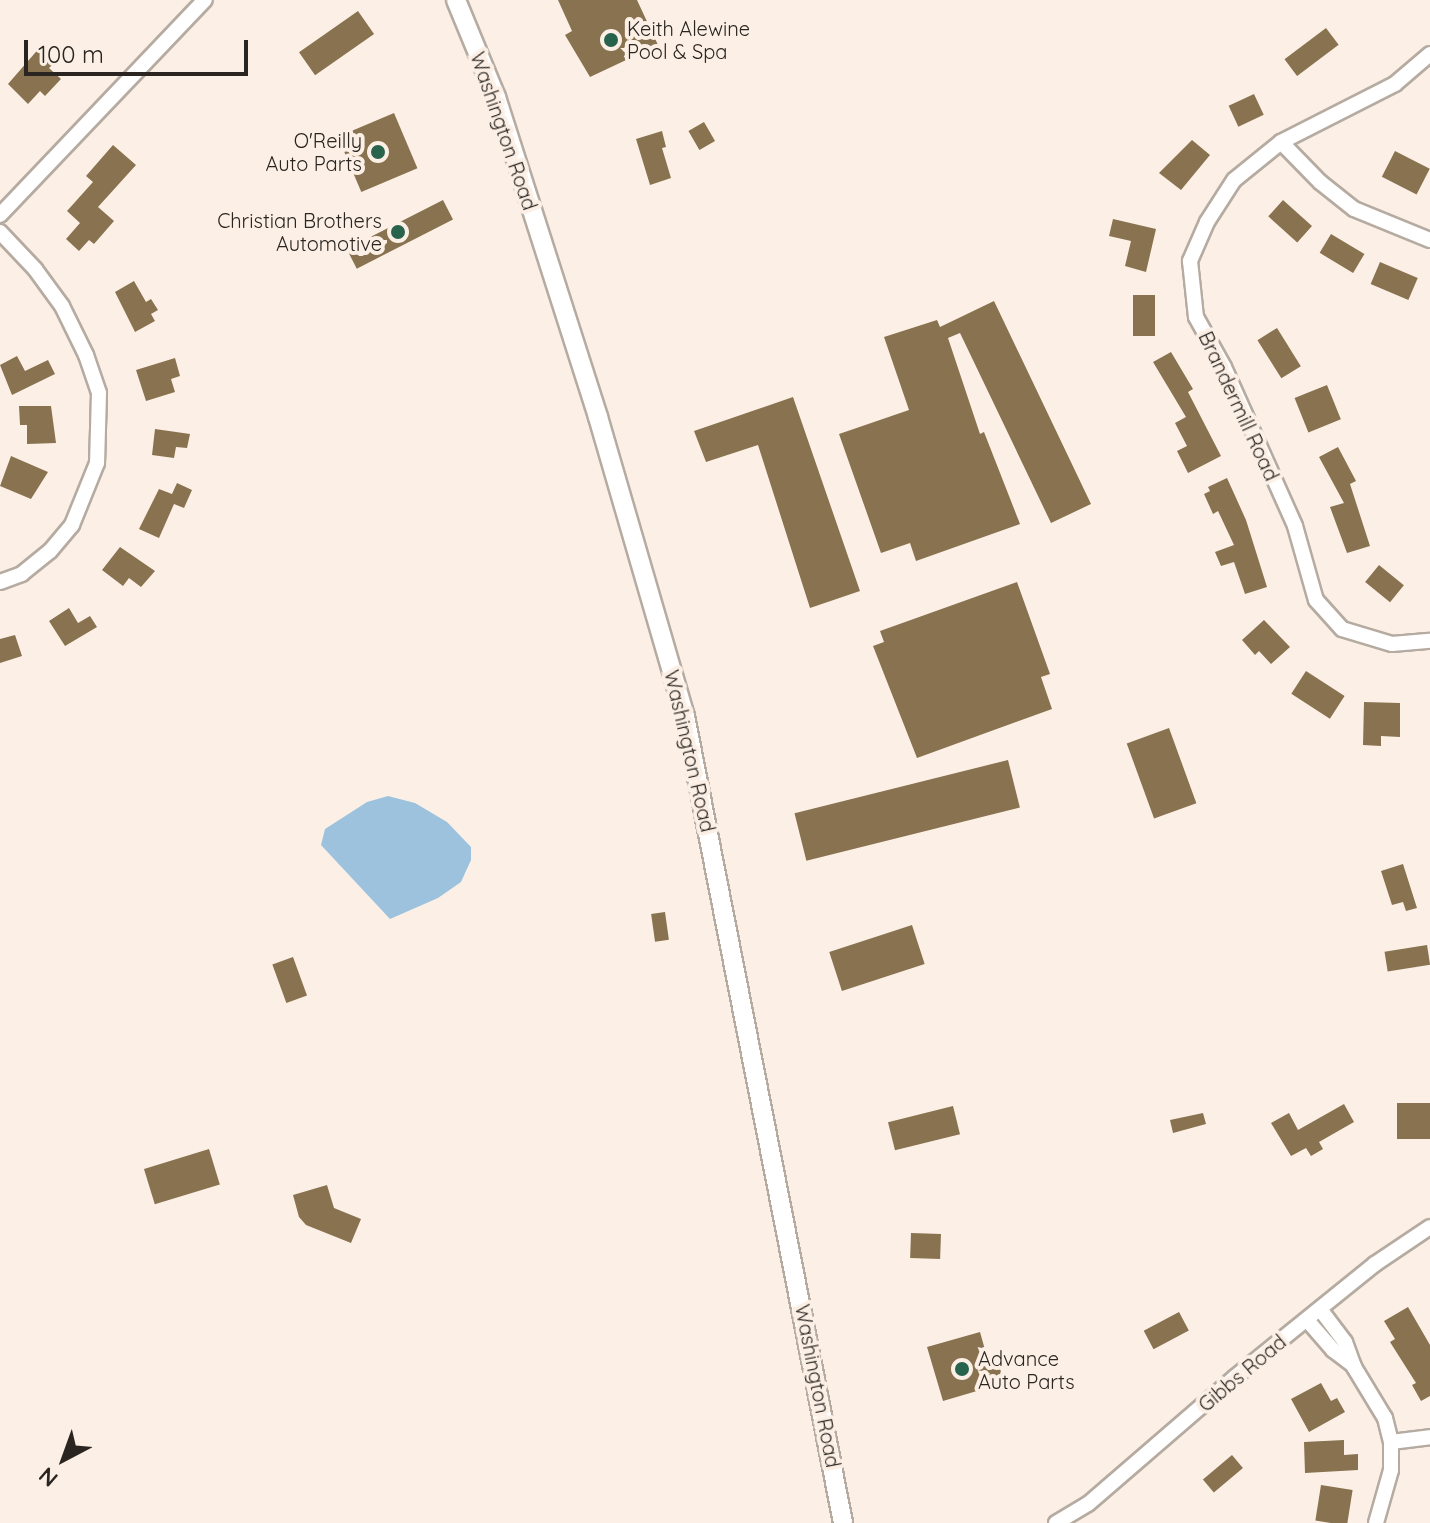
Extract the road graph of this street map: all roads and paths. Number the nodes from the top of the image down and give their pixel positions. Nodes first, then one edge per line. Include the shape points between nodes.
1 (205, 0) edge
2 (456, 0) edge
3 (1430, 54) edge
4 (1281, 142) junction
5 (0, 215) edge
6 (0, 232) edge
7 (1430, 240) edge
8 (0, 582) edge
9 (1430, 641) edge
10 (1430, 1227) edge
11 (1320, 1309) junction
12 (1307, 1320) junction
13 (1354, 1367) junction
14 (1430, 1437) edge
15 (1391, 1442) junction
16 (843, 1523) edge
17 (1056, 1523) edge
18 (1376, 1523) edge

1 - 5 street
2 - 16 main road, Washington Road via 500,110 598,417 685,716
3 - 4 street, Brandermill Road via 1395,84
4 - 7 street via 1354,209
4 - 9 street, Brandermill Road via 1234,180 1207,222 1190,261 1196,317 1295,526 1316,600 1342,629 1392,644
6 - 8 street via 62,306 99,393 97,463 72,525 22,574
10 - 11 street, Gibbs Road via 1404,1241
11 - 12 street, Gibbs Road
11 - 13 street via 1345,1342
12 - 13 street
12 - 17 street, Gibbs Road via 1088,1504
13 - 15 street via 1385,1418
14 - 15 street
15 - 18 street via 1391,1470

